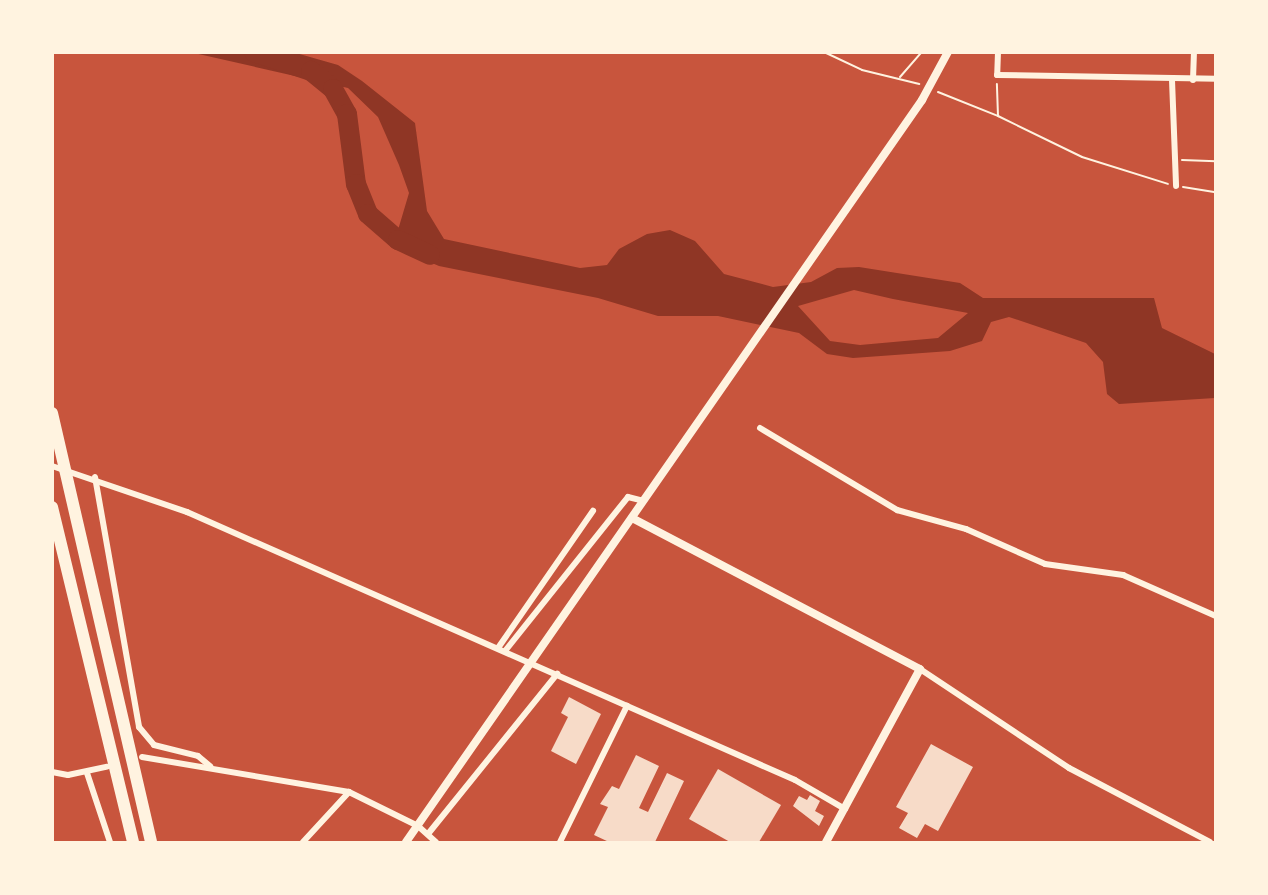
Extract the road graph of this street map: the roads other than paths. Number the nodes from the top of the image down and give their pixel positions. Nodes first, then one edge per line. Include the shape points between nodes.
1 (948, 52) edge
2 (998, 52) edge
3 (1194, 52) edge
4 (1215, 79) edge
5 (1172, 80) junction
6 (1193, 80) junction
7 (1176, 186) road end
8 (52, 413) edge
9 (760, 428) dead end
10 (52, 466) edge
11 (93, 476) junction
12 (644, 501) junction
13 (52, 507) edge
14 (593, 511) dead end
15 (632, 518) junction
16 (1215, 616) edge
17 (502, 650) junction
18 (920, 669) junction
19 (553, 673) junction
20 (627, 706) junction
21 (142, 757) dead end
22 (210, 766) junction
23 (107, 767) dead end
24 (52, 772) edge
25 (87, 772) junction
26 (349, 792) junction
27 (845, 809) junction
28 (418, 826) junction
29 (428, 834) junction
30 (110, 843) edge
31 (133, 843) edge
32 (151, 843) edge
33 (303, 843) edge
34 (406, 843) edge
35 (436, 843) edge
36 (560, 843) edge
37 (826, 843) edge
38 (1210, 843) edge

1 - 12 street via 922,100
2 - 5 street via 997,75
3 - 6 street
4 - 6 street
5 - 6 street
5 - 7 street
8 - 32 highway
9 - 16 street via 897,510 966,529 1045,564 1122,575
10 - 11 street
11 - 17 street
11 - 22 street via 139,727 154,745 198,756
12 - 15 street
12 - 17 street via 628,497
13 - 31 highway
14 - 17 street
15 - 18 street
15 - 28 street
17 - 19 street
18 - 27 street
18 - 38 street via 1069,768
19 - 20 street
19 - 29 street
20 - 27 street via 795,780
20 - 36 street
21 - 22 street
22 - 26 street
23 - 25 street
24 - 25 street
25 - 30 street
26 - 28 street
26 - 33 street
27 - 37 street
28 - 29 street
28 - 34 street
29 - 35 street

